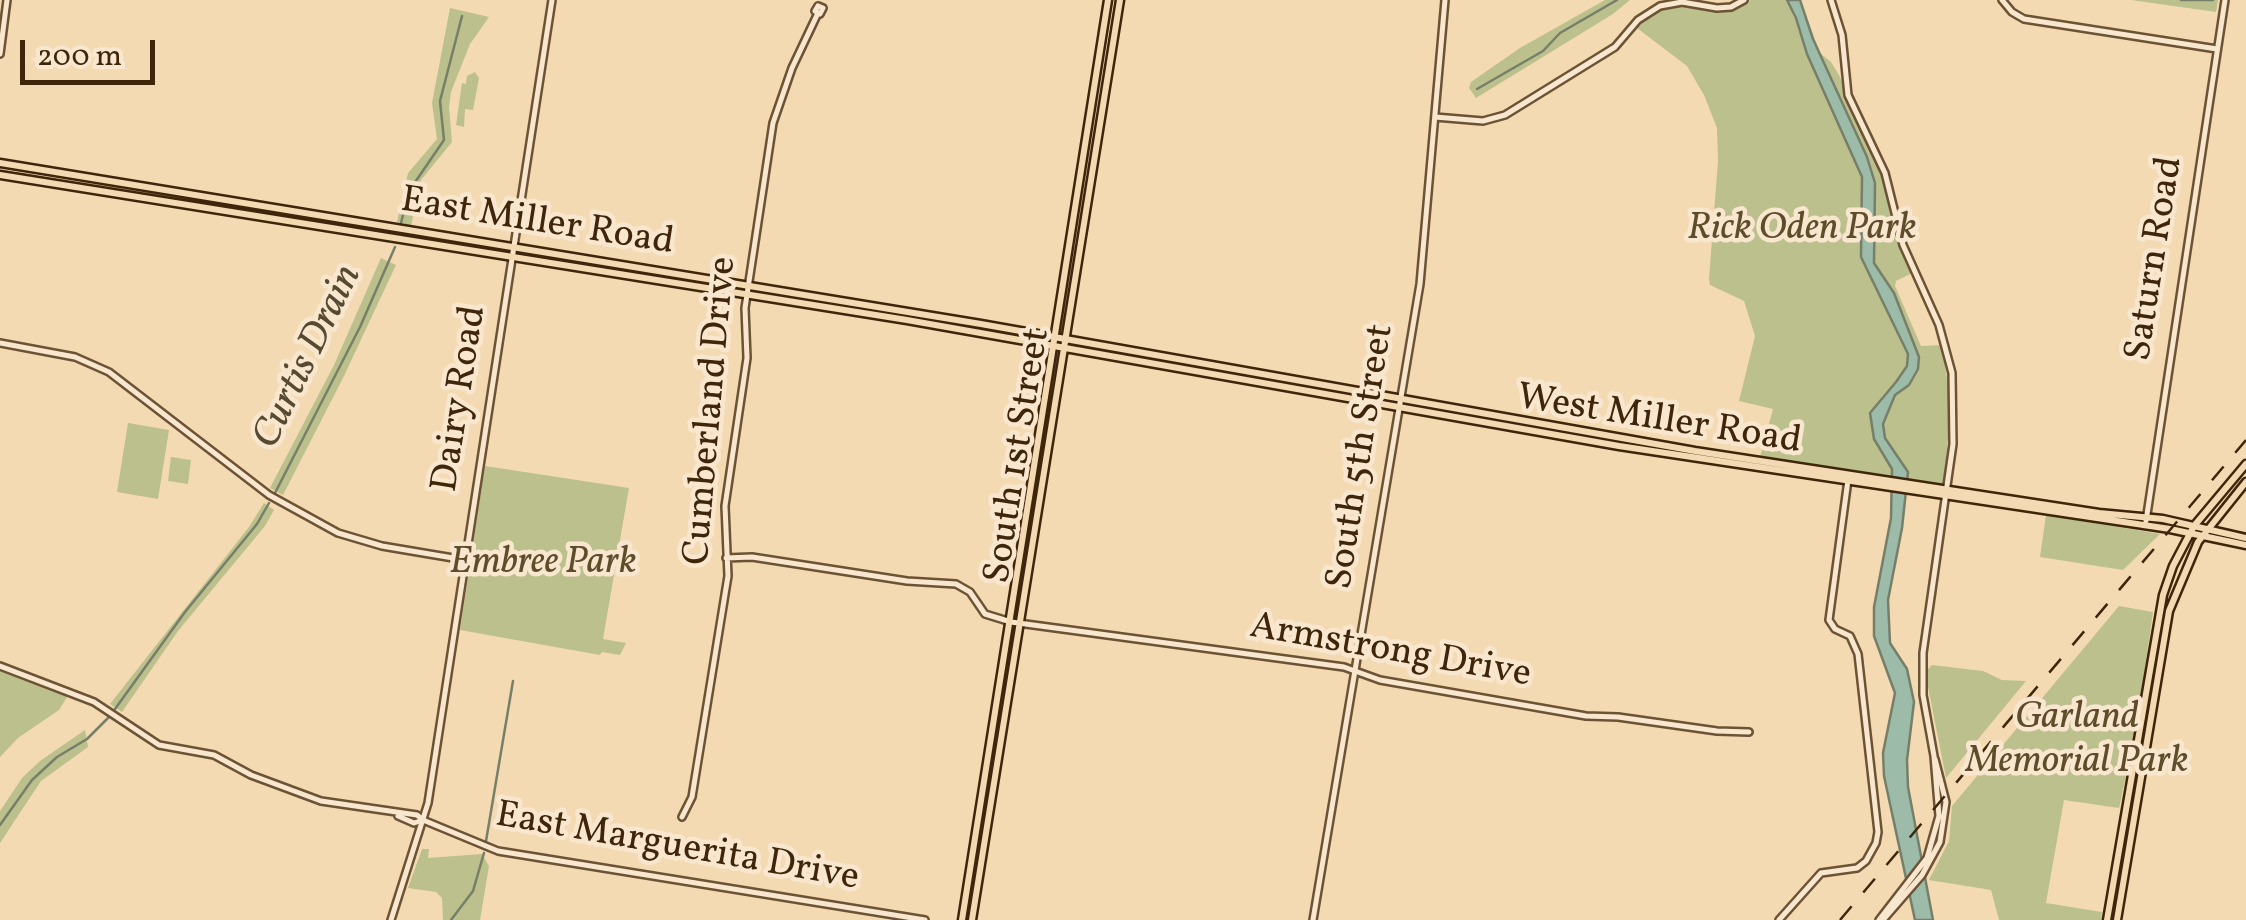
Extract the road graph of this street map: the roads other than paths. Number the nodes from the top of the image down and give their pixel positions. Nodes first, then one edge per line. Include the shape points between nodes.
1 (8, 0) edge
2 (552, 0) edge
3 (1108, 0) edge
4 (1120, 0) edge
5 (1444, 0) edge
6 (1744, 0) edge
7 (1832, 0) edge
8 (2002, 0) edge
9 (2224, 4) edge
10 (821, 6) edge
11 (2216, 49) junction
12 (0, 54) edge
13 (1435, 118) junction
14 (0, 163) edge
15 (0, 175) edge
16 (513, 253) junction
17 (748, 290) junction
18 (1055, 341) junction
19 (0, 343) edge
20 (1065, 343) junction
21 (1045, 401) junction
22 (1399, 401) junction
23 (1056, 402) junction
24 (2246, 464) edge
25 (1848, 477) junction
26 (2246, 482) edge
27 (1946, 491) junction
28 (2146, 521) junction
29 (2194, 526) junction
30 (2189, 534) junction
31 (2204, 534) junction
32 (2246, 542) edge
33 (1022, 549) junction
34 (1033, 550) junction
35 (726, 558) junction
36 (465, 560) junction
37 (2162, 620) junction
38 (1011, 622) junction
39 (1021, 623) junction
40 (0, 666) edge
41 (1356, 672) junction
42 (1748, 732) dead end
43 (1934, 756) junction
44 (682, 817) dead end
45 (423, 820) junction
46 (1895, 903) junction
47 (392, 920) edge
48 (925, 920) edge
49 (962, 920) edge
50 (972, 920) edge
51 (1313, 920) edge
52 (1779, 920) edge
53 (1881, 920) edge
54 (2107, 920) edge
55 (2116, 920) edge

1 - 12 street
2 - 16 street, Dairy Road
3 - 18 main road, South 1st Street
4 - 20 main road, South 1st Street
5 - 13 street, South 5th Street
6 - 13 street via 1717,8 1660,6 1614,47 1505,115 1484,122
7 - 27 street via 1848,95 1885,173 1951,369 1954,428
8 - 11 street via 2024,19
9 - 11 street, Saturn Road
10 - 17 street, Cumberland Drive via 773,123
11 - 28 street, Saturn Road
13 - 22 street, South 5th Street via 1420,284
14 - 16 main road, East Miller Road
15 - 16 main road, East Miller Road
16 - 17 main road, East Miller Road
16 - 36 street, Dairy Road
17 - 18 main road, East Miller Road
17 - 35 street, Cumberland Drive via 747,358 724,506
18 - 20 main road, East Miller Road
18 - 21 main road, South 1st Street
19 - 36 street via 75,357 109,372 269,495 338,533
20 - 22 main road, West Miller Road
20 - 23 main road, South 1st Street
21 - 23 main road
21 - 33 main road, South 1st Street
22 - 25 main road, West Miller Road via 1651,451
22 - 41 street, South 5th Street
23 - 34 main road, South 1st Street
24 - 29 main road
25 - 27 main road, West Miller Road
25 - 52 street via 1829,620 1850,636 1858,654 1878,832 1866,862 1821,873
26 - 31 main road
27 - 28 main road, West Miller Road
27 - 43 street via 1922,653
28 - 29 main road, West Miller Road
28 - 30 main road, West Miller Road
29 - 30 main road
29 - 31 main road, West Miller Road
30 - 31 main road, West Miller Road
30 - 37 main road via 2168,580
31 - 32 main road, West Miller Road
31 - 37 main road
33 - 34 main road
33 - 38 main road, South 1st Street
34 - 39 main road, South 1st Street
35 - 38 street via 956,584 985,614
35 - 44 street, Cumberland Drive via 692,797
36 - 45 street, Dairy Road
37 - 54 main road
37 - 55 main road
38 - 39 street, Armstrong Drive
38 - 49 main road, South 1st Street
39 - 41 street, Armstrong Drive
39 - 50 main road, South 1st Street
40 - 45 street, East Marguerita Drive via 85,697 158,745 214,755 322,801
41 - 42 street, Armstrong Drive via 1586,716
41 - 51 street, South 5th Street
43 - 46 street via 1939,808 1930,850
43 - 46 street via 1946,811 1940,842
45 - 47 street, Dairy Road
45 - 48 street, East Marguerita Drive via 524,857
46 - 53 street

